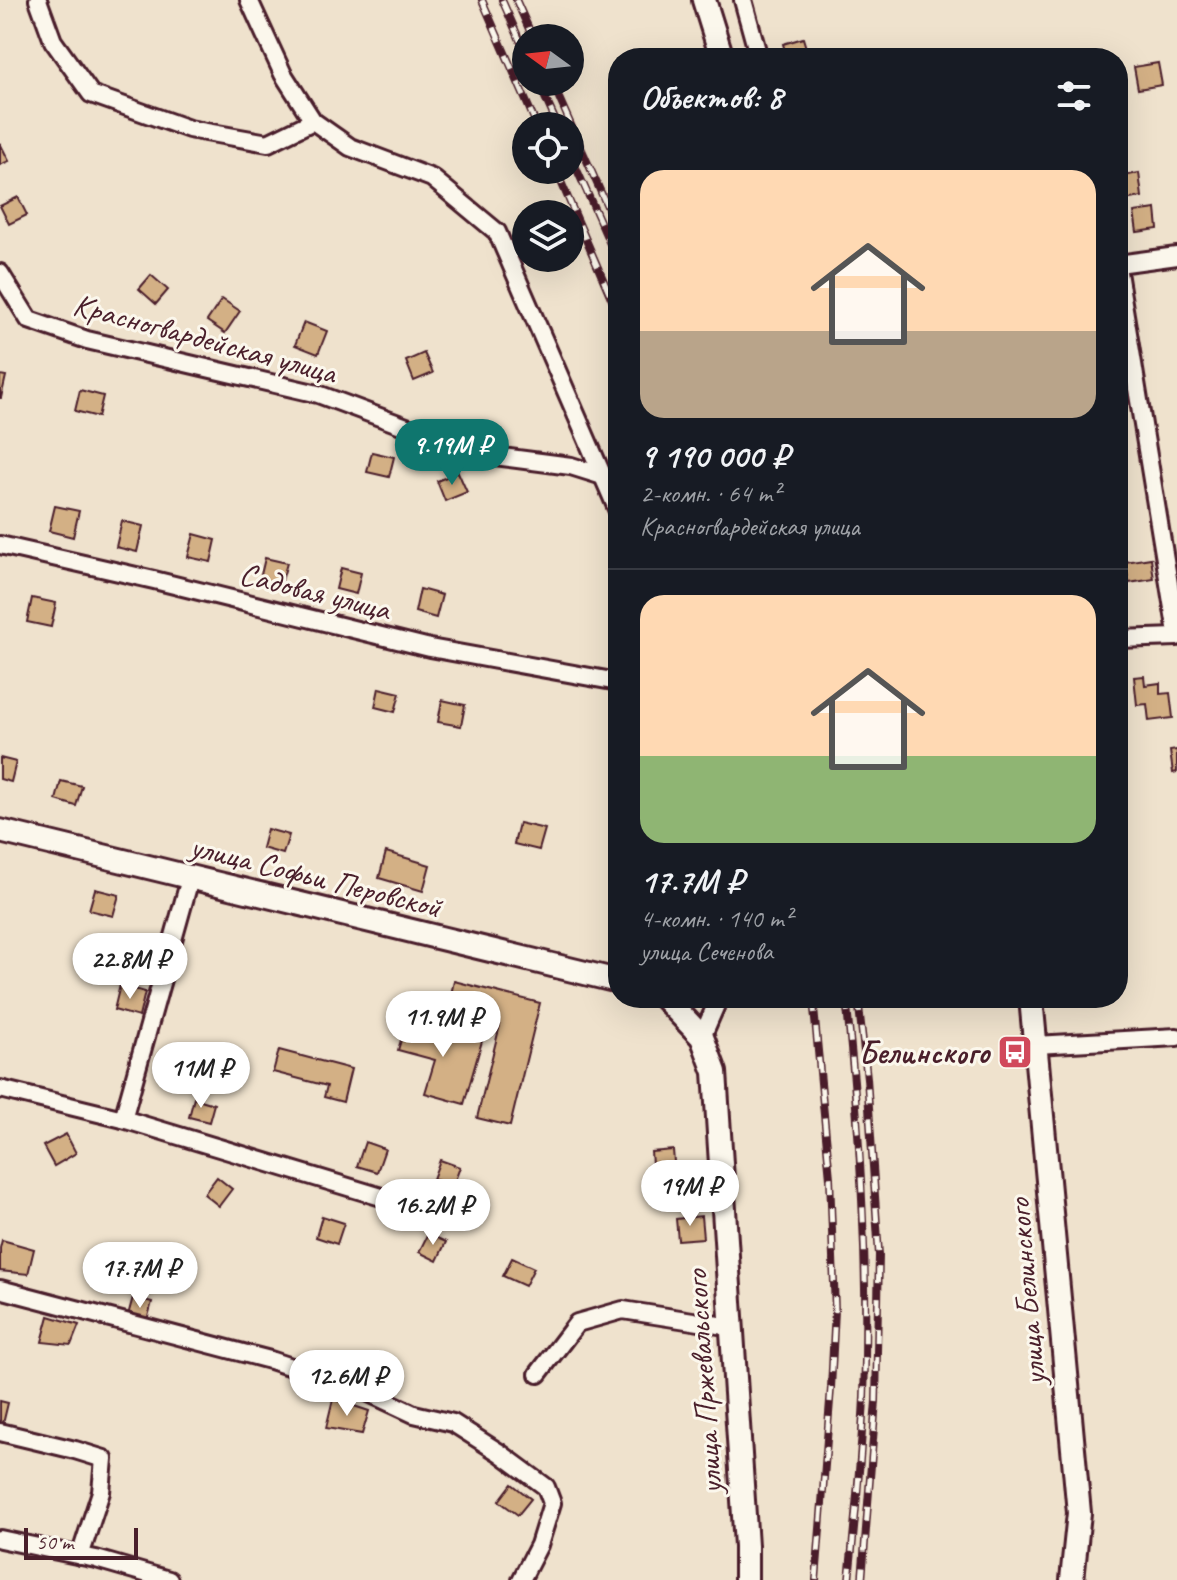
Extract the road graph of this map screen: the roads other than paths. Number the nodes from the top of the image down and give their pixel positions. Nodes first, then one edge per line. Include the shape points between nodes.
1 (38, 0) edge
2 (249, 0) edge
3 (704, 0) edge
4 (743, 0) edge
5 (719, 48) edge
6 (756, 48) edge
7 (313, 121) junction
8 (1177, 256) edge
9 (1128, 263) edge
10 (0, 273) edge
11 (1128, 334) edge
12 (603, 476) junction
13 (608, 488) edge
14 (0, 545) edge
15 (1177, 635) edge
16 (1128, 638) edge
17 (608, 680) edge
18 (0, 831) edge
19 (190, 879) junction
20 (608, 979) edge
21 (674, 1008) edge
22 (715, 1008) edge
23 (1032, 1008) edge
24 (702, 1037) junction
25 (1177, 1037) edge
26 (1036, 1045) junction
27 (0, 1089) edge
28 (123, 1119) junction
29 (461, 1221) dead end
30 (0, 1289) edge
31 (731, 1327) junction
32 (538, 1374) dead end
33 (0, 1432) edge
34 (0, 1539) edge
35 (80, 1556) junction
36 (169, 1580) edge
37 (521, 1580) edge
38 (746, 1580) edge
39 (1072, 1580) edge

1 - 7 street via 53,41 91,94 189,129 268,143
2 - 7 street via 283,74
3 - 5 main road
4 - 6 street
7 - 12 street via 350,147 432,178 497,232
8 - 9 street
10 - 12 street, Красногвардейская улица via 29,320 87,340 318,394 479,454 571,466
11 - 15 street
12 - 13 street
14 - 17 street, Садовая улица via 430,648
15 - 16 street
18 - 19 main road, улица Софьи Перовской
19 - 20 main road, улица Софьи Перовской
19 - 28 street
21 - 24 main road
22 - 24 street
23 - 26 main road, улица Белинского
24 - 31 main road, улица Пржевальского via 715,1072
25 - 26 street
26 - 39 main road, улица Белинского via 1079,1513
27 - 28 street
28 - 29 street
30 - 37 street via 270,1360 367,1392 414,1414 453,1423 546,1487 552,1503
31 - 32 street via 623,1310 577,1323
31 - 38 main road, улица Пржевальского
33 - 35 street via 104,1459 101,1492
34 - 35 street
35 - 36 street

